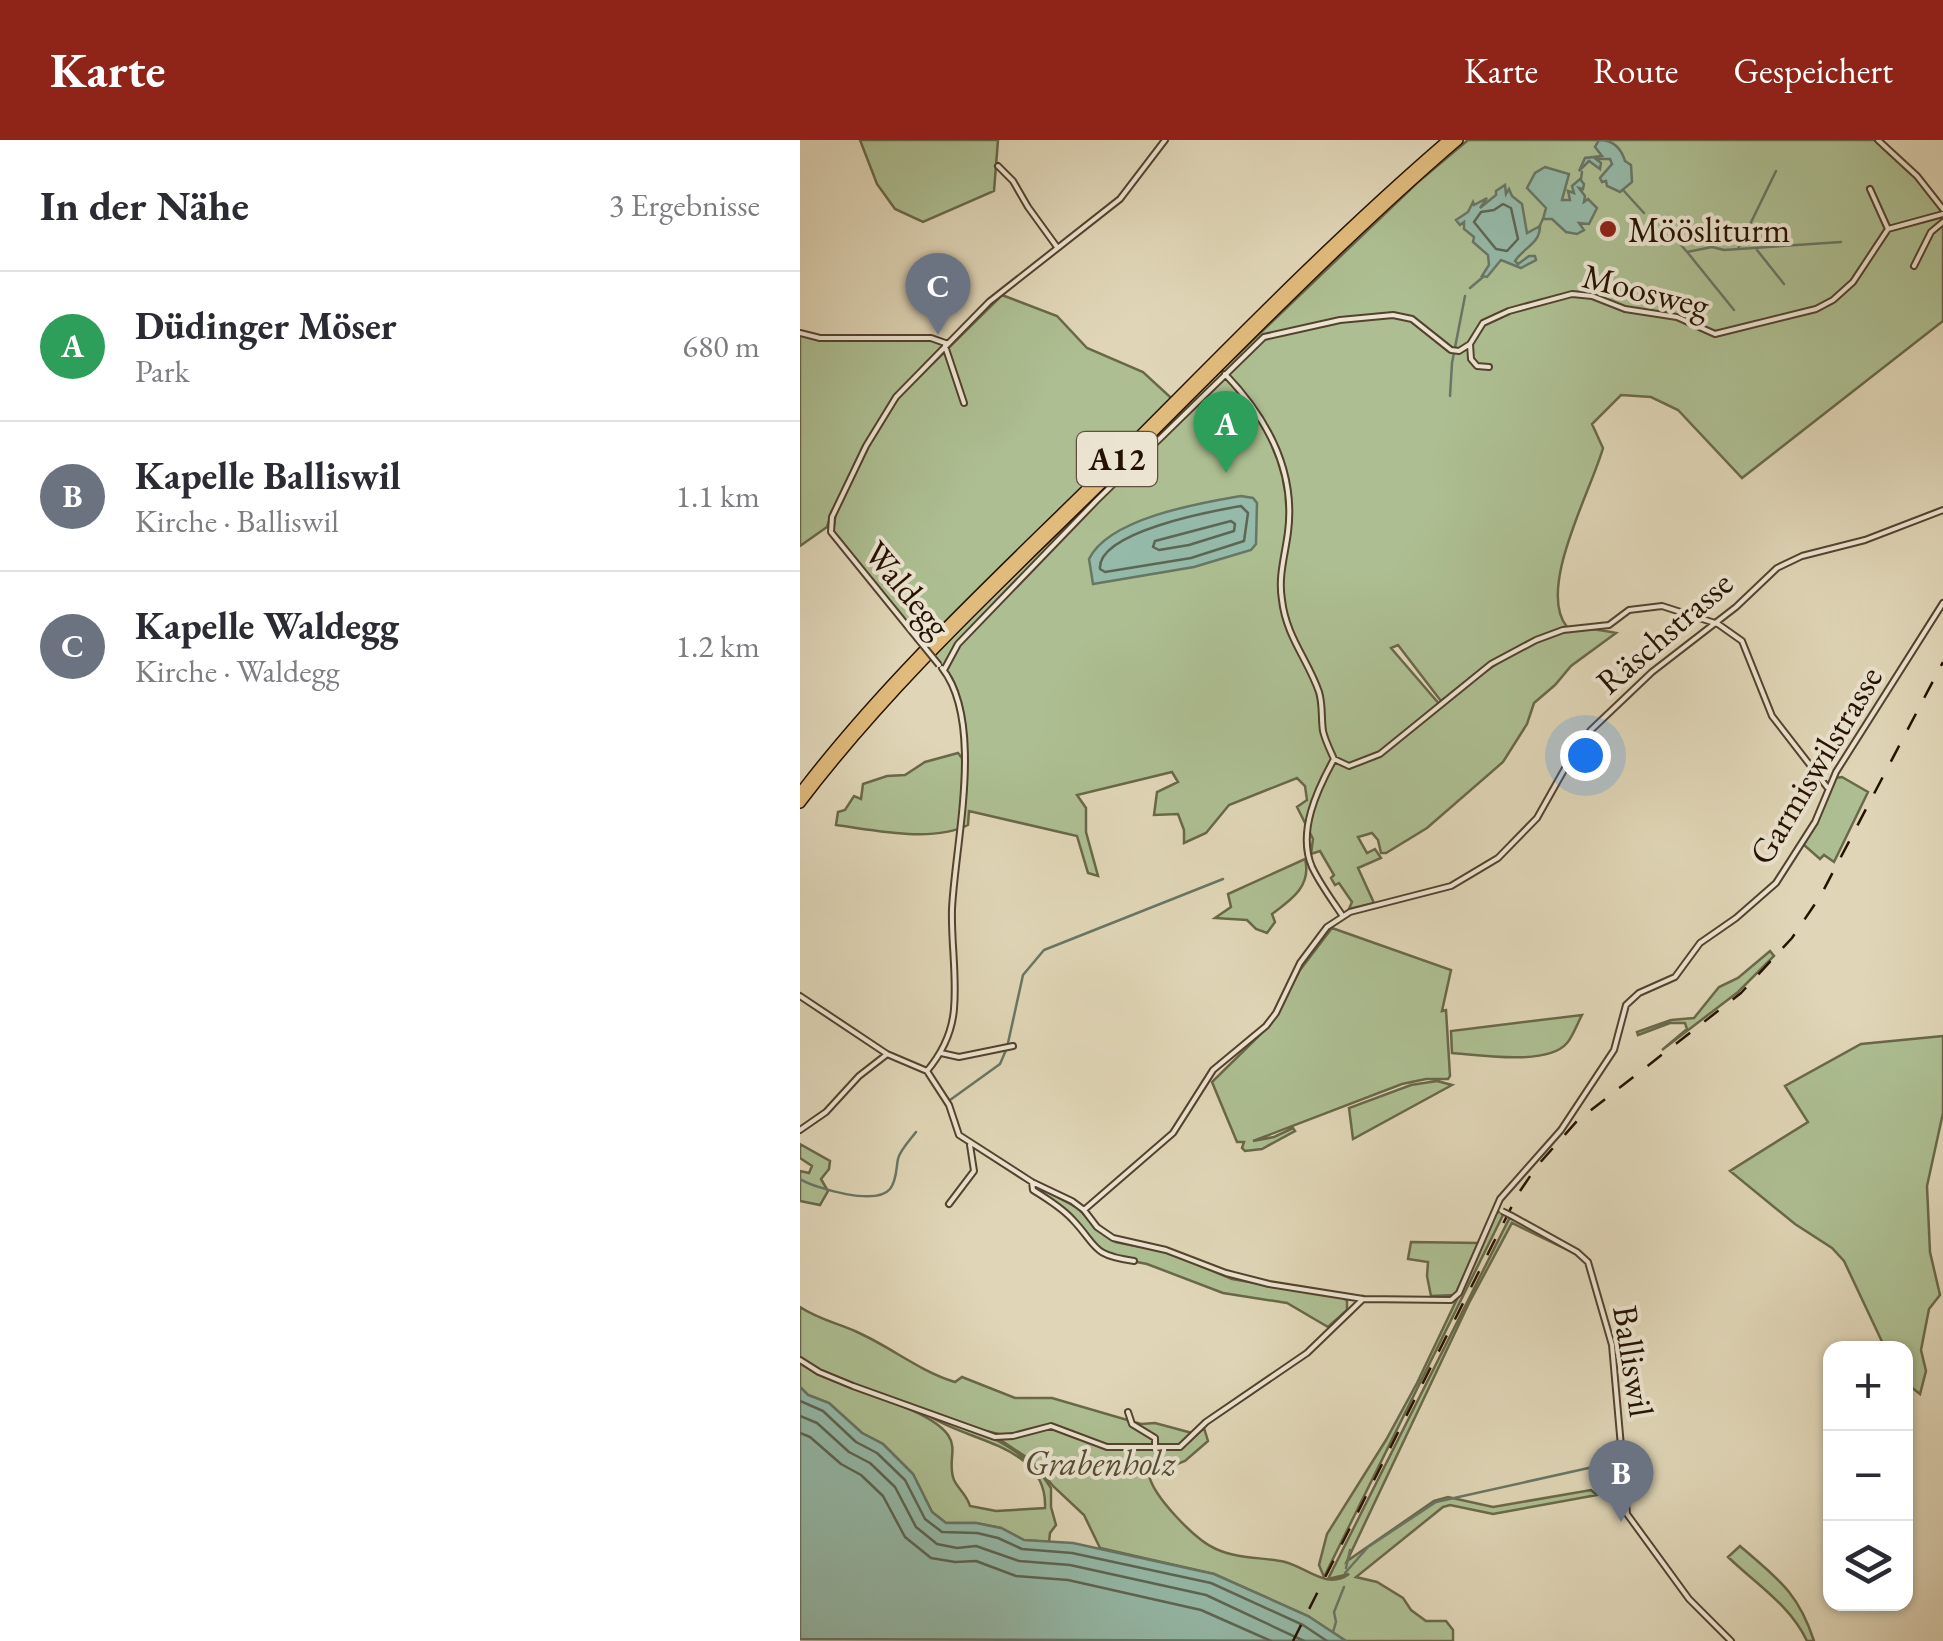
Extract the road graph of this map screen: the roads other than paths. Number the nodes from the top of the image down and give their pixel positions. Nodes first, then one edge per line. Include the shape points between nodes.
1 (1166, 140) edge
2 (1448, 140) edge
3 (1458, 140) edge
4 (1878, 140) edge
5 (998, 166) dead end
6 (1870, 188) dead end
7 (1943, 212) edge
8 (1943, 222) edge
9 (1888, 229) junction
10 (1058, 248) junction
11 (1914, 266) dead end
12 (800, 333) edge
13 (1470, 344) junction
14 (946, 345) junction
15 (1459, 352) junction
16 (1471, 360) junction
17 (1489, 367) dead end
18 (1225, 374) junction
19 (964, 403) dead end
20 (1943, 510) edge
21 (1943, 603) edge
22 (1714, 622) junction
23 (941, 668) junction
24 (1334, 760) junction
25 (1827, 788) junction
26 (800, 792) edge
27 (800, 803) edge
28 (1342, 916) junction
29 (800, 996) edge
30 (1014, 1046) dead end
31 (942, 1053) junction
32 (887, 1054) junction
33 (927, 1071) junction
34 (800, 1130) edge
35 (970, 1145) junction
36 (1032, 1182) junction
37 (949, 1204) dead end
38 (1084, 1210) junction
39 (1499, 1210) junction
40 (1134, 1262) dead end
41 (1348, 1297) junction
42 (1363, 1299) junction
43 (1350, 1309) junction
44 (800, 1360) edge
45 (1128, 1412) dead end
46 (1156, 1448) junction
47 (1732, 1641) edge

1 - 10 street via 1120,199
2 - 26 highway, A12 via 938,637
3 - 27 highway, A12 via 934,649
4 - 7 street
5 - 10 street
6 - 9 street
7 - 9 street
8 - 11 street
9 - 13 street, Moosweg via 1860,274 1833,300 1806,312 1715,334 1677,317 1572,294 1491,319
10 - 14 street
12 - 14 street via 931,338
13 - 15 street, Moosweg
13 - 16 street
14 - 19 street
14 - 23 street, Waldegg, bridge via 882,416 830,526 836,542
15 - 16 street
15 - 18 street, Waldegg via 1412,319 1374,316 1268,335
16 - 17 street
18 - 23 street, Waldegg
18 - 24 street via 1258,412 1278,451 1288,506 1282,605 1319,693
20 - 22 street, Räschstrasse via 1785,563
21 - 25 street, Garmiswilstrasse
22 - 24 street via 1682,610 1644,607 1608,625 1550,634 1491,664 1371,760 1349,766
22 - 25 street via 1746,646 1772,716
22 - 28 street, Räschstrasse via 1592,730 1537,818 1498,858 1440,890
23 - 31 street via 959,701 964,782 952,902 954,1010
24 - 28 street via 1309,815 1308,854
25 - 39 street, Garmiswilstrasse via 1815,822 1769,890 1700,943 1679,975 1628,1002 1614,1050 1565,1124 1508,1188
28 - 38 street via 1305,955 1266,1026 1206,1078 1174,1133
29 - 32 street
30 - 31 street via 959,1057
31 - 33 street
32 - 33 street
32 - 34 street
33 - 35 street
35 - 36 street
35 - 37 street via 974,1172
36 - 38 street
36 - 40 street via 1095,1248
38 - 41 street via 1113,1238 1240,1278
39 - 42 street via 1491,1214 1454,1298
39 - 47 street, Balliswil, bridge via 1588,1262 1612,1345 1628,1516 1683,1591
41 - 42 street
41 - 43 street
42 - 43 street
43 - 46 street via 1307,1353 1206,1422 1186,1444
44 - 46 street via 988,1435 1051,1426 1096,1445
45 - 46 street

